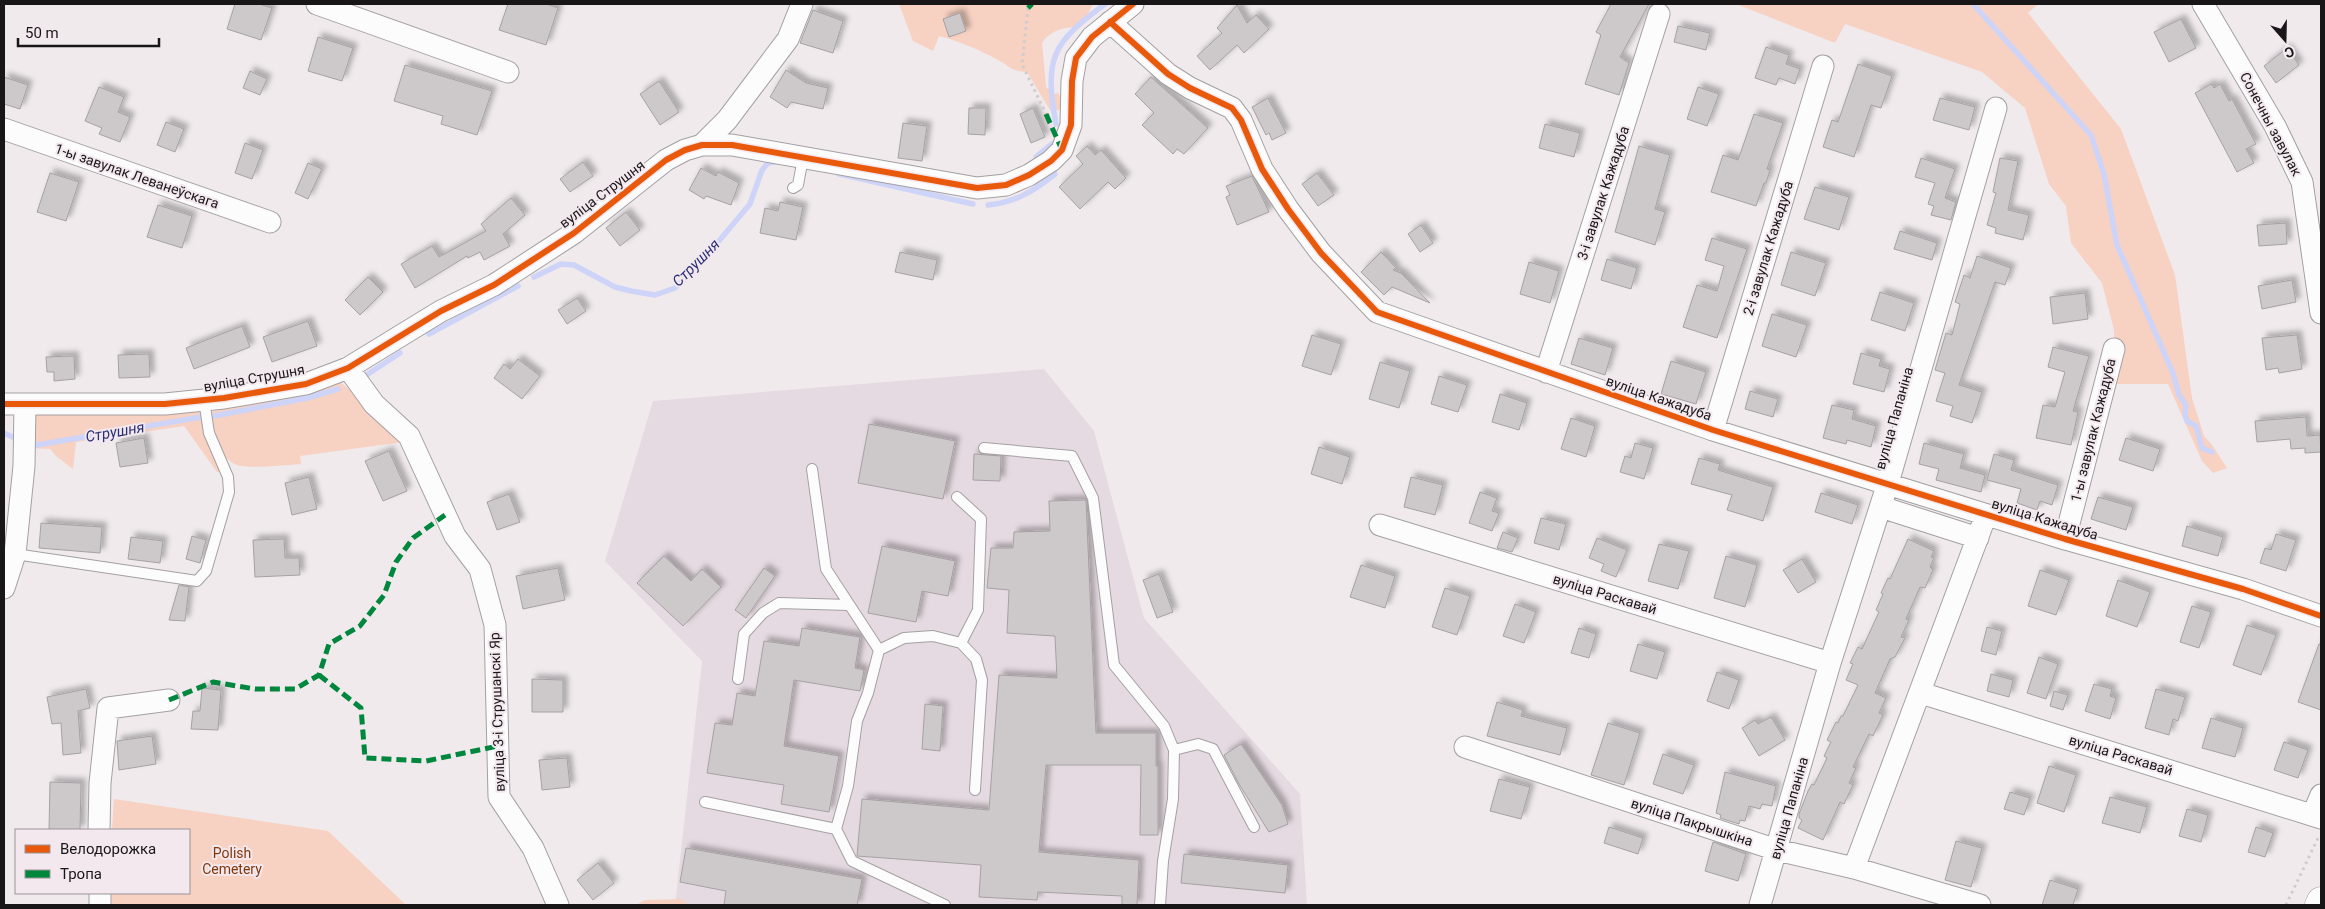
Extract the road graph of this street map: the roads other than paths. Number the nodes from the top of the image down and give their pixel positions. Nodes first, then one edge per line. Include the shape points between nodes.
1 (317, 4) edge
2 (802, 4) edge
3 (1133, 4) edge
4 (2204, 4) edge
5 (1659, 14) dead end
6 (1110, 22) junction
7 (1823, 66) dead end
8 (508, 72) dead end
9 (1996, 108) dead end
10 (4, 129) edge
11 (702, 145) junction
12 (803, 158) junction
13 (2311, 183) edge
14 (793, 188) dead end
15 (270, 222) dead end
16 (2321, 313) edge
17 (2114, 349) dead end
18 (348, 368) junction
19 (1546, 372) junction
20 (204, 400) junction
21 (14, 404) edge
22 (1713, 430) junction
23 (984, 448) dead end
24 (812, 469) dead end
25 (1888, 483) junction
26 (957, 497) dead end
27 (1881, 507) junction
28 (1986, 515) junction
29 (1380, 525) dead end
30 (1978, 538) junction
31 (2065, 539) junction
32 (16, 554) junction
33 (4, 588) edge
34 (849, 605) junction
35 (2321, 616) edge
36 (961, 643) junction
37 (879, 650) junction
38 (1830, 663) junction
39 (738, 678) dead end
40 (1921, 693) junction
41 (169, 700) dead end
42 (1465, 747) dead end
43 (1174, 750) junction
44 (975, 790) dead end
45 (705, 802) dead end
46 (2319, 814) edge
47 (1254, 827) dead end
48 (836, 828) junction
49 (99, 829) edge
50 (1777, 850) junction
51 (1854, 868) junction
52 (2321, 901) edge
53 (558, 905) edge
54 (945, 905) edge
55 (1160, 905) edge
56 (1760, 905) edge
57 (1980, 905) edge
58 (2319, 905) edge

1 - 8 street
2 - 11 street via 788,39 727,120
3 - 6 street, вуліца Струшня
4 - 13 street, Сонечны завулак via 2274,126
5 - 19 street, 3-і завулак Кажадуба
6 - 12 street, вуліца Струшня via 1092,37 1076,58 1071,125 1062,150 1051,161 1006,185 977,188
6 - 19 street, вуліца Кажадуба via 1168,74 1232,108 1241,120 1262,169 1288,209 1321,253 1377,312
7 - 22 street, 2-і завулак Кажадуба
9 - 25 street, вуліца Папаніна
10 - 15 street, 1-ы завулак Леванеўскага
11 - 12 street, вуліца Струшня via 732,145
11 - 18 street, вуліца Струшня via 666,160 574,233 494,285 441,311
12 - 14 lane via 798,186
13 - 16 street, Сонечны завулак
17 - 31 street, 1-ы завулак Кажадуба
18 - 20 street, вуліца Струшня via 306,384
18 - 53 street, вуліца 3-і Струшанскі Яр via 374,404 409,436 455,536 480,568 495,625 499,797 533,848
19 - 22 street, вуліца Кажадуба
20 - 21 street, вуліца Струшня via 165,404
20 - 32 lane via 206,423 228,477 229,492 206,571 197,581
21 - 32 street via 24,466
22 - 25 street, вуліца Кажадуба
23 - 43 lane via 1072,456 1093,498 1114,665 1164,726
24 - 34 lane via 826,569
25 - 27 street, вуліца Папаніна
25 - 28 street, вуліца Кажадуба
26 - 36 lane via 981,519 978,610
27 - 30 street
27 - 38 street, вуліца Папаніна
28 - 30 street
28 - 31 street, вуліца Кажадуба
29 - 38 street, вуліца Раскавай
30 - 40 street
31 - 35 street, вуліца Кажадуба via 2243,589
32 - 33 street
34 - 37 lane
34 - 39 lane via 778,603 763,613 744,634
36 - 37 lane via 933,636 904,638
36 - 44 lane via 976,659 982,680
37 - 48 lane via 857,721 848,786
38 - 50 street, вуліца Папаніна
40 - 46 street, вуліца Раскавай
40 - 51 street
41 - 49 street via 108,708
42 - 50 street, вуліца Пакрышкіна
43 - 47 lane via 1198,744 1213,749
43 - 55 lane via 1173,799
45 - 48 lane
48 - 54 lane via 852,861
50 - 51 street, вуліца Пакрышкіна
50 - 56 street, вуліца Папаніна
51 - 57 street, вуліца Пакрышкіна
52 - 58 main road

